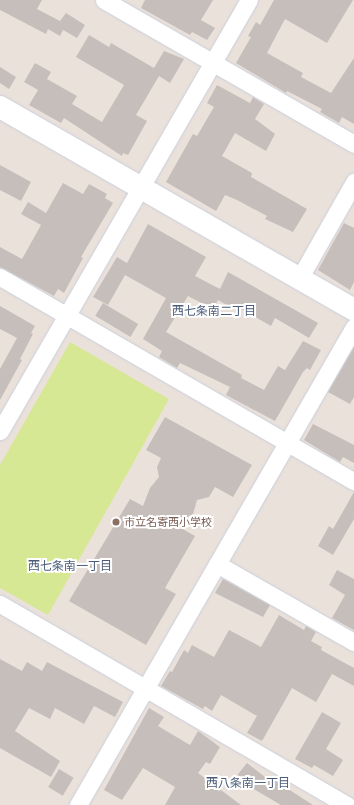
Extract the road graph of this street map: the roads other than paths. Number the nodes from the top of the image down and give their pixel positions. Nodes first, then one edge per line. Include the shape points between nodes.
1 (104, 0) edge
2 (249, 0) edge
3 (213, 63) junction
4 (0, 107) edge
5 (354, 144) edge
6 (354, 182) edge
7 (141, 188) junction
8 (0, 277) edge
9 (299, 279) junction
10 (354, 310) edge
11 (67, 316) junction
12 (354, 326) edge
13 (0, 431) edge
14 (288, 443) junction
15 (354, 481) edge
16 (217, 564) junction
17 (0, 604) edge
18 (354, 642) edge
19 (145, 689) junction
20 (78, 805) edge
21 (348, 805) edge

1 - 3 street
2 - 3 street
3 - 5 street
3 - 7 street
4 - 7 street
6 - 9 street
7 - 9 street
7 - 11 street
8 - 11 street
9 - 10 street
11 - 13 street
11 - 14 street
12 - 14 street
14 - 15 street
14 - 16 street
16 - 18 street
16 - 19 street
17 - 19 street
19 - 20 street
19 - 21 street

